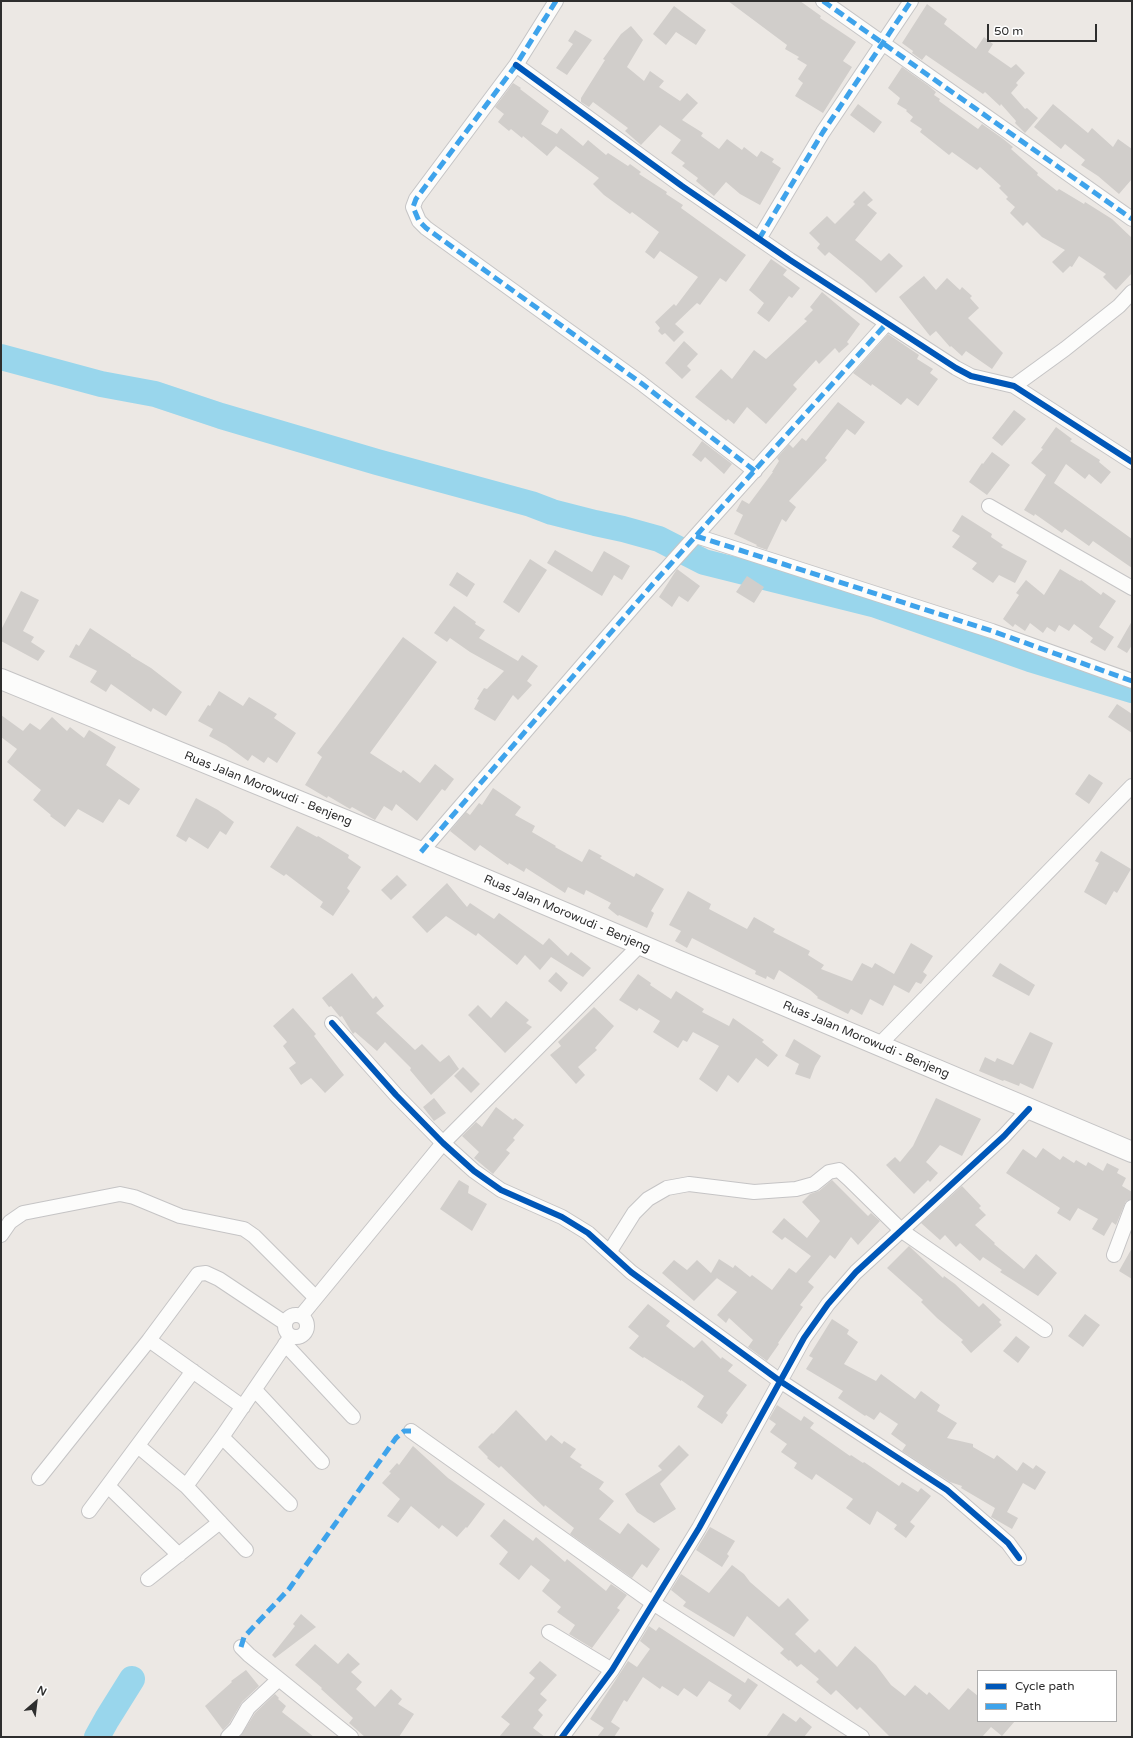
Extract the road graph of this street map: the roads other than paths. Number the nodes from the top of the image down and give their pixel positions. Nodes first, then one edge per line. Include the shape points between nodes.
1 (556, 1) edge
2 (823, 1) edge
3 (911, 1) edge
4 (882, 43) junction
5 (516, 65) junction
6 (1132, 219) edge
7 (759, 239) junction
8 (1132, 292) edge
9 (887, 323) junction
10 (1014, 386) junction
11 (1132, 462) edge
12 (755, 470) junction
13 (989, 506) dead end
14 (696, 536) junction
15 (1132, 588) edge
16 (1, 679) edge
17 (1132, 681) edge
18 (1132, 786) edge
19 (421, 852) junction
20 (640, 945) junction
21 (332, 1023) dead end
22 (880, 1045) junction
23 (1029, 1109) junction
24 (443, 1143) junction
25 (1132, 1152) edge
26 (1132, 1207) edge
27 (902, 1231) junction
28 (1, 1235) edge
29 (610, 1251) junction
30 (1114, 1255) dead end
31 (315, 1297) junction
32 (301, 1316) junction
33 (1045, 1330) dead end
34 (287, 1334) junction
35 (149, 1340) junction
36 (193, 1371) junction
37 (780, 1381) junction
38 (255, 1390) junction
39 (243, 1407) junction
40 (353, 1417) dead end
41 (411, 1431) dead end
42 (222, 1437) junction
43 (138, 1446) junction
44 (322, 1462) dead end
45 (39, 1478) dead end
46 (108, 1486) junction
47 (186, 1486) junction
48 (290, 1504) dead end
49 (89, 1511) dead end
50 (220, 1522) junction
51 (246, 1550) dead end
52 (178, 1555) junction
53 (1019, 1558) dead end
54 (148, 1579) dead end
55 (653, 1603) junction
56 (549, 1632) dead end
57 (241, 1646) dead end
58 (612, 1670) junction
59 (279, 1679) junction
60 (228, 1737) edge
61 (351, 1737) edge
62 (562, 1737) edge
63 (862, 1737) edge

1 - 5 street
2 - 4 street
3 - 4 street
4 - 6 street
4 - 7 street via 823,132
5 - 7 street
5 - 12 street via 416,198 413,207 419,221 641,383
7 - 9 street
8 - 10 street via 1119,306
9 - 10 street via 966,373
9 - 12 street
10 - 11 street
12 - 14 street
13 - 15 street
14 - 17 street via 992,632
14 - 19 street
16 - 19 main road, Ruas Jalan Morowudi - Benjeng
18 - 22 street
19 - 20 main road, Ruas Jalan Morowudi - Benjeng
20 - 22 main road, Ruas Jalan Morowudi - Benjeng
20 - 24 street
21 - 24 street
22 - 23 main road, Ruas Jalan Morowudi - Benjeng
23 - 25 main road, Ruas Jalan Morowudi - Benjeng
23 - 27 street via 1004,1136
24 - 29 street via 474,1171 501,1190 562,1217
24 - 31 street
26 - 30 street
27 - 29 street via 839,1170 829,1172 814,1184 796,1189 754,1192 689,1184 667,1188 634,1213
27 - 33 street
27 - 37 street via 856,1272 828,1304 804,1338
28 - 31 street via 10,1222 23,1213 120,1194 134,1197 180,1216 244,1229
29 - 37 street via 632,1272
31 - 32 street
32 - 34 street via 291,1316
32 - 34 street via 307,1324 305,1332 296,1337
34 - 35 street via 206,1272 198,1274
34 - 38 street
34 - 40 street
35 - 36 street
35 - 45 street
36 - 39 street
36 - 43 street
37 - 53 street via 947,1490 1008,1543
37 - 55 street via 699,1528
38 - 39 street
38 - 44 street
39 - 42 street
41 - 55 street
42 - 47 street
42 - 48 street
43 - 46 street
43 - 47 street
46 - 49 street
46 - 52 street
47 - 50 street
50 - 51 street
50 - 52 street
52 - 54 street
55 - 58 street
55 - 63 street
56 - 58 street
57 - 59 street
58 - 62 street
59 - 60 street via 248,1708 236,1729
59 - 61 street

